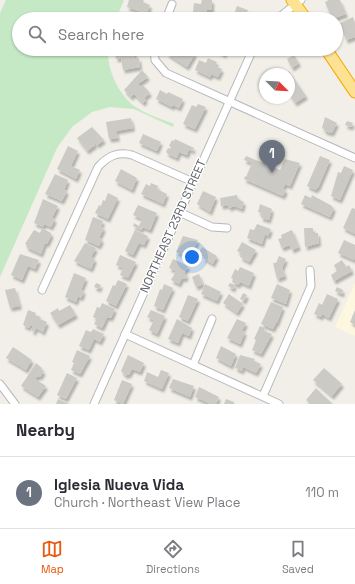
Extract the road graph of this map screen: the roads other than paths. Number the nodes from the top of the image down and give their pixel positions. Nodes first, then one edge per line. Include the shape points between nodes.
1 (296, 1) edge
2 (172, 4) dead end
3 (169, 12) edge
4 (284, 12) edge
5 (302, 12) edge
6 (155, 56) edge
7 (250, 56) edge
8 (331, 56) edge
9 (355, 92) edge
10 (229, 101) junction
11 (355, 158) edge
12 (193, 182) junction
13 (180, 212) junction
14 (227, 228) dead end
15 (310, 270) dead end
16 (42, 290) dead end
17 (212, 319) dead end
18 (125, 334) junction
19 (193, 365) junction
20 (0, 384) edge
21 (263, 396) junction
22 (16, 404) edge
23 (94, 404) edge
24 (279, 404) edge

1 - 4 street
1 - 5 highway
2 - 3 street
6 - 10 street via 166,73
7 - 10 street, NORTHEAST 23RD STREET
8 - 9 highway
10 - 11 street
10 - 12 street, NORTHEAST 23RD STREET
12 - 13 street, NORTHEAST 23RD STREET
12 - 16 street via 132,155 123,153 105,160 98,167
13 - 14 street via 212,227
13 - 18 street, NORTHEAST 23RD STREET
15 - 21 street via 311,286
17 - 19 street
18 - 19 street
18 - 23 street, NORTHEAST 23RD STREET
19 - 21 street
20 - 22 street
21 - 24 street

